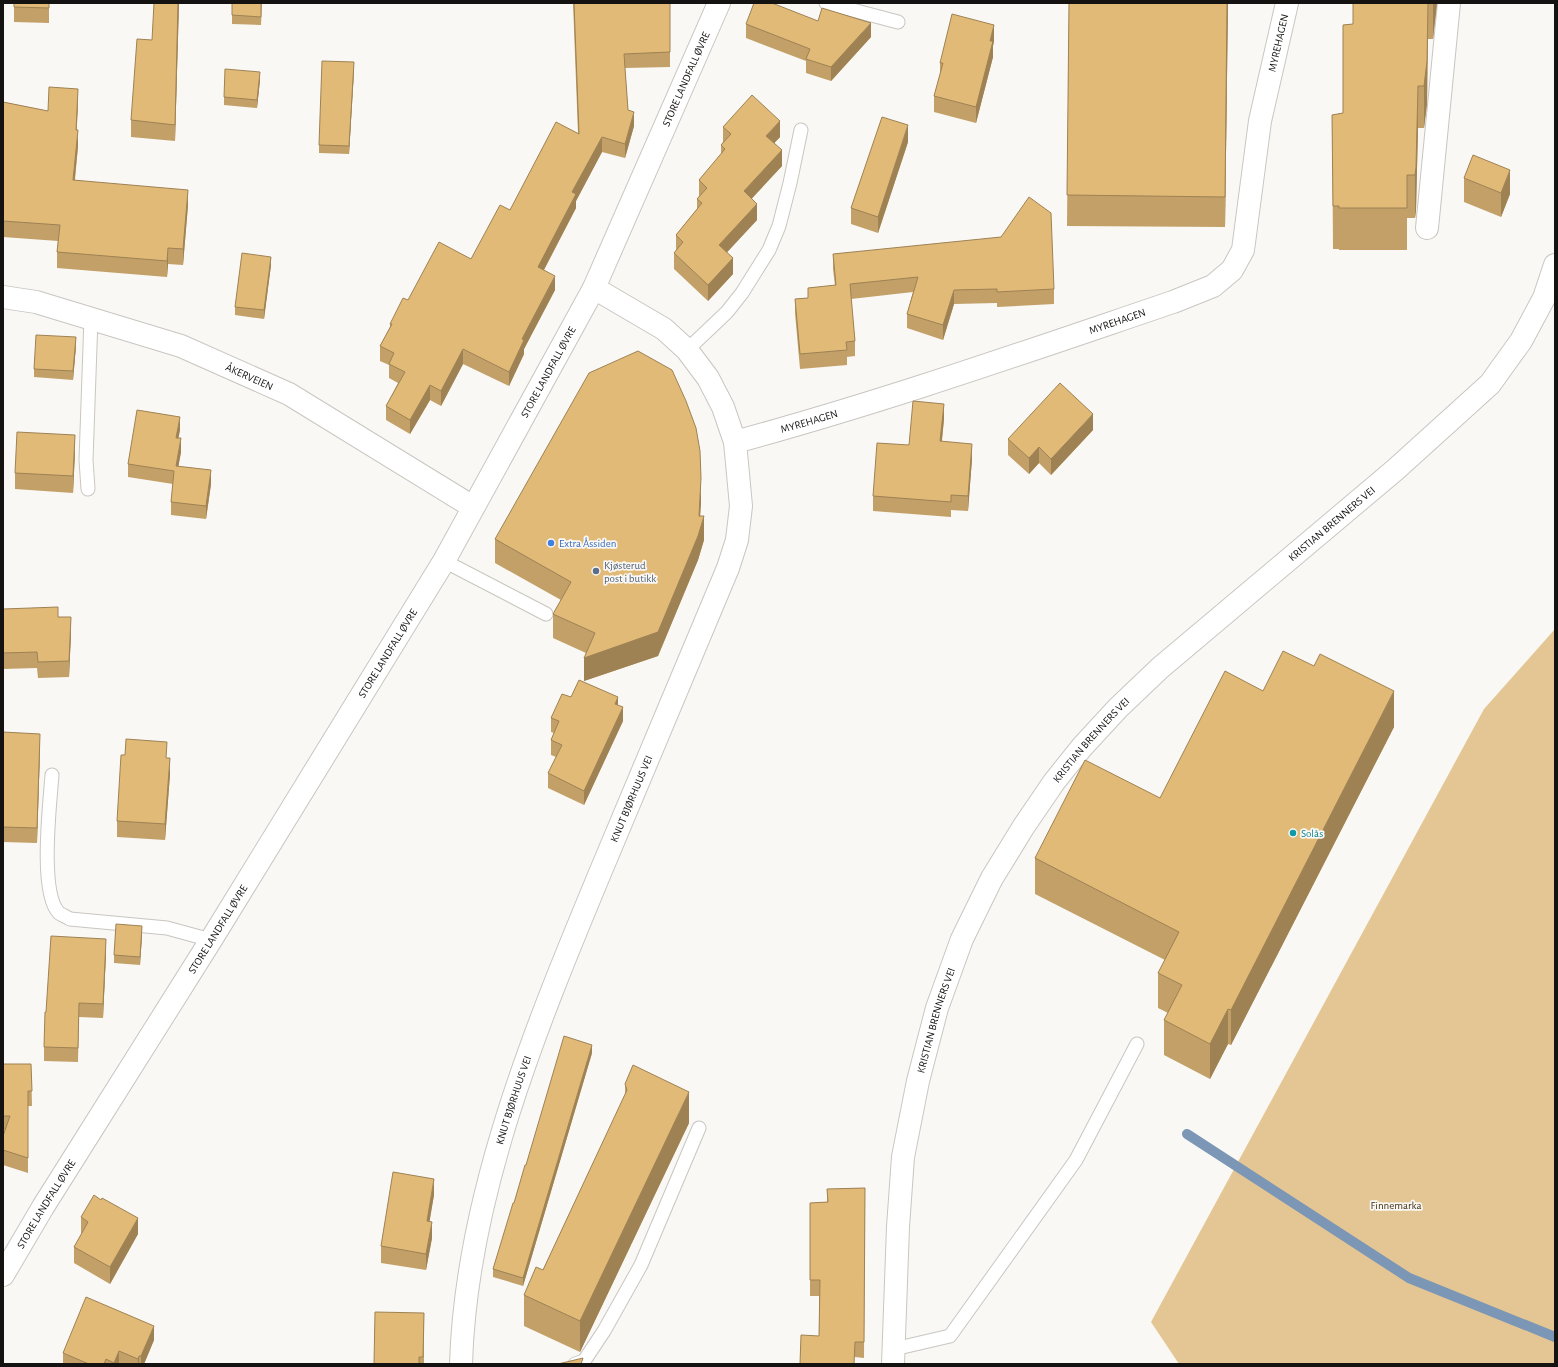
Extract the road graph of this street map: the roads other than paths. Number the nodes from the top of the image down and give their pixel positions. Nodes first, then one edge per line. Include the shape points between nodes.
1 (718, 3) edge
2 (826, 3) edge
3 (1287, 3) edge
4 (1449, 3) edge
5 (898, 22) dead end
6 (801, 130) dead end
7 (1427, 228) dead end
8 (1555, 265) edge
9 (594, 288) junction
10 (3, 297) edge
11 (1550, 299) edge
12 (91, 318) junction
13 (687, 350) junction
14 (735, 442) junction
15 (88, 489) dead end
16 (473, 507) junction
17 (444, 561) junction
18 (546, 614) dead end
19 (52, 775) dead end
20 (211, 940) junction
21 (1137, 1044) dead end
22 (699, 1128) dead end
23 (3, 1275) edge
24 (894, 1356) edge
25 (461, 1364) edge
26 (575, 1364) edge

1 - 9 street, STORE LANDFALL ØVRE
2 - 5 lane
3 - 14 street, MYREHAGEN via 1260,121 1243,250 1232,270 1213,286 1173,302 891,397
4 - 7 street
6 - 13 lane via 779,226 769,250 727,312
8 - 11 street, KRISTIAN BRENNERS VEI
9 - 13 street, KNUT BJØRHUUS VEI via 664,329
9 - 16 street, STORE LANDFALL ØVRE
10 - 12 street, ÅKERVEIEN via 36,302
11 - 24 street, KRISTIAN BRENNERS VEI via 1490,384 1395,470 1160,668 1082,747 1024,826 992,878 962,939 937,1008 918,1081 903,1157
12 - 15 lane via 86,460
12 - 16 street, ÅKERVEIEN via 181,346 289,394
13 - 14 street, KNUT BJØRHUUS VEI via 711,384 723,407
14 - 25 street, KNUT BJØRHUUS VEI via 741,506 737,540 728,568 543,1012 508,1115 488,1184 471,1262 462,1333
16 - 17 street, STORE LANDFALL ØVRE
17 - 18 lane
17 - 20 street, STORE LANDFALL ØVRE
19 - 20 lane via 47,847 49,885 60,913 70,919 167,928
20 - 23 street, STORE LANDFALL ØVRE
21 - 24 lane via 1076,1160 950,1336
22 - 26 lane via 640,1265 600,1337 584,1361

